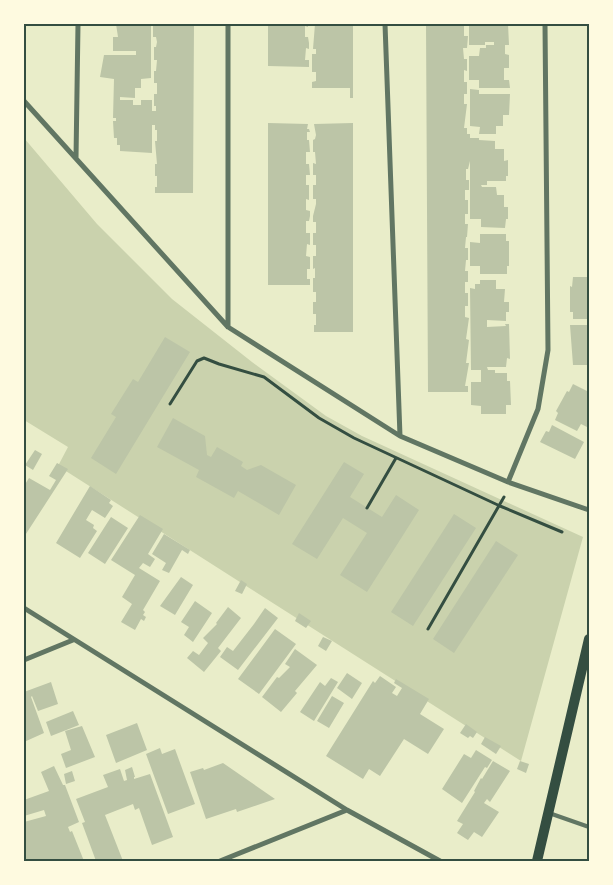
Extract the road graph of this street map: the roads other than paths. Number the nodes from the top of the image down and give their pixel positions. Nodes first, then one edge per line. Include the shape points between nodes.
1 (78, 24) edge
2 (228, 24) edge
3 (385, 24) edge
4 (545, 24) edge
5 (24, 101) edge
6 (76, 159) junction
7 (228, 327) junction
8 (400, 436) junction
9 (508, 482) junction
10 (589, 510) edge
11 (24, 608) edge
12 (589, 639) edge
13 (73, 640) junction
14 (24, 660) edge
15 (347, 810) junction
16 (549, 813) junction
17 (589, 827) edge
18 (220, 861) edge
19 (440, 861) edge
20 (537, 861) edge

1 - 6 street
2 - 7 street
3 - 8 street
4 - 9 street via 548,350 538,409
5 - 6 street
6 - 7 street
7 - 8 street
8 - 9 street
9 - 10 street
11 - 13 street
12 - 16 main road
13 - 14 street
13 - 15 street
15 - 18 street
15 - 19 street
16 - 17 lane
16 - 20 main road

